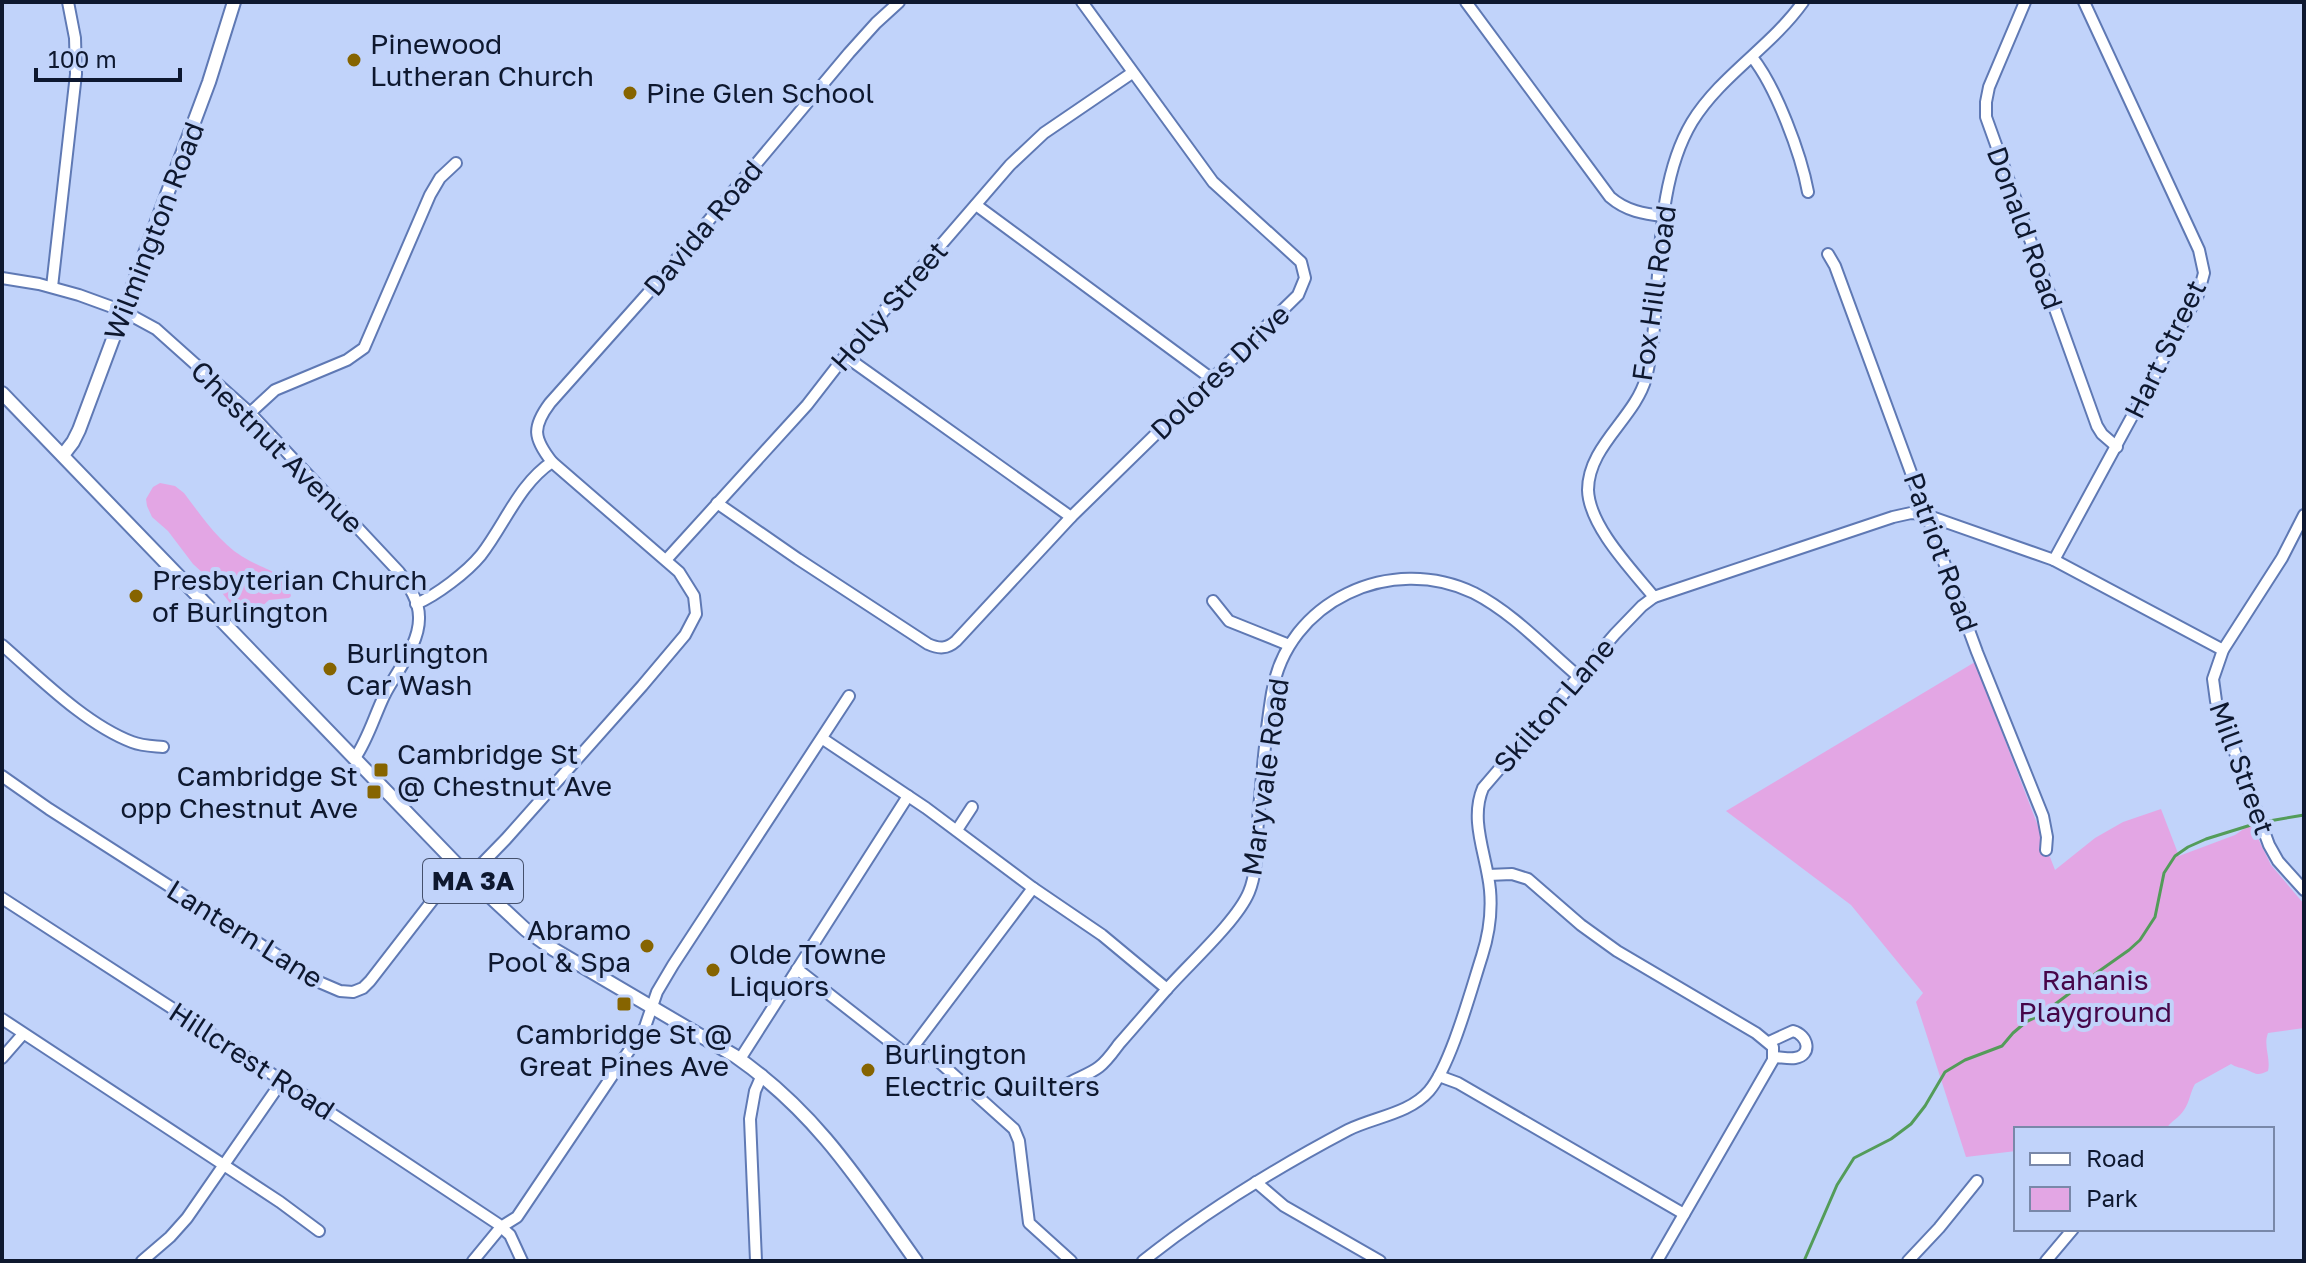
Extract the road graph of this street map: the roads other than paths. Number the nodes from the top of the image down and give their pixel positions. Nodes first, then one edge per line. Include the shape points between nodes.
1 (68, 2) edge
2 (234, 2) edge
3 (899, 2) edge
4 (1082, 2) edge
5 (1466, 2) edge
6 (1803, 2) edge
7 (2025, 2) edge
8 (2084, 2) edge
9 (1752, 57) junction
10 (1132, 73) junction
11 (456, 163) dead end
12 (1808, 192) dead end
13 (976, 205) junction
14 (1664, 216) junction
15 (1828, 254) dead end
16 (2, 278) edge
17 (52, 287) junction
18 (123, 311) junction
19 (845, 356) junction
20 (1212, 379) junction
21 (2, 393) edge
22 (250, 413) junction
23 (2117, 447) junction
24 (63, 455) junction
25 (552, 462) junction
26 (717, 503) junction
27 (2304, 515) edge
28 (1928, 516) junction
29 (1071, 517) junction
30 (666, 560) junction
31 (2054, 560) junction
32 (1654, 597) junction
33 (1213, 601) dead end
34 (416, 604) junction
35 (2, 645) edge
36 (1289, 645) junction
37 (2223, 650) junction
38 (1578, 676) junction
39 (849, 696) dead end
40 (823, 739) junction
41 (163, 747) dead end
42 (355, 758) junction
43 (2, 776) edge
44 (908, 796) junction
45 (972, 807) dead end
46 (957, 830) junction
47 (2046, 850) dead end
48 (459, 866) junction
49 (1488, 875) junction
50 (469, 877) junction
51 (1033, 888) junction
52 (2304, 890) edge
53 (2, 898) edge
54 (797, 969) junction
55 (1167, 989) junction
56 (652, 1007) junction
57 (2, 1019) edge
58 (23, 1034) junction
59 (1769, 1042) junction
60 (907, 1055) junction
61 (1774, 1057) junction
62 (2, 1058) edge
63 (740, 1059) junction
64 (762, 1075) junction
65 (1439, 1076) junction
66 (282, 1081) junction
67 (1067, 1084) dead end
68 (224, 1165) junction
69 (1977, 1181) dead end
70 (1256, 1182) junction
71 (1684, 1214) junction
72 (501, 1227) junction
73 (319, 1231) dead end
74 (2071, 1231) edge
75 (142, 1261) edge
76 (473, 1261) edge
77 (522, 1261) edge
78 (756, 1261) edge
79 (916, 1261) edge
80 (1071, 1261) edge
81 (1143, 1261) edge
82 (1380, 1261) edge
83 (1657, 1261) edge
84 (1908, 1261) edge
85 (2046, 1261) edge

1 - 17 street via 76,85
2 - 18 main road, Wilmington Road
3 - 25 street, Davida Road via 849,53 550,403 537,430
4 - 10 street, Dolores Drive
5 - 14 street via 1610,197 1634,211
6 - 9 street, Fox Hill Road
7 - 23 street, Donald Road via 1989,87 1986,117 2097,426
8 - 23 street, Hart Street via 2203,267 2200,290
9 - 12 street via 1773,92
9 - 14 street, Fox Hill Road via 1693,121 1674,165
10 - 13 street, Holly Street via 1044,133
10 - 20 street, Dolores Drive via 1213,182 1298,258 1305,272 1298,295
11 - 22 street via 430,195 364,348 275,390
13 - 19 street, Holly Street
13 - 20 street
14 - 32 street, Fox Hill Road via 1645,379 1598,456 1588,491 1603,529
15 - 28 street, Patriot Road
16 - 17 street, Chestnut Avenue
17 - 18 street, Chestnut Avenue
18 - 22 street, Chestnut Avenue via 156,329
18 - 24 main road, Wilmington Road via 76,437
19 - 26 street, Holly Street
19 - 29 street
20 - 29 street, Dolores Drive
21 - 24 main road, MA 3A
22 - 34 street, Chestnut Avenue via 399,572
23 - 31 street, Hart Street
24 - 42 main road, MA 3A
25 - 30 street
25 - 34 street via 527,486 476,561
26 - 29 street, Dolores Drive via 928,644 943,648 956,641
26 - 30 street, Holly Street
27 - 37 street, Mill Street
28 - 31 street, Skilton Lane
28 - 32 street, Skilton Lane via 1900,515
28 - 47 street, Patriot Road via 2043,816
30 - 50 street via 694,596 696,614 688,630
31 - 37 street, Skilton Lane
32 - 38 street, Skilton Lane
33 - 36 street via 1231,622
34 - 42 street via 415,638
35 - 41 street via 107,729 131,741
36 - 38 street, Maryvale Road via 1317,613 1350,591 1418,579 1446,583 1485,600
36 - 55 street, Maryvale Road via 1272,692 1250,890
37 - 52 street, Mill Street via 2213,679 2221,717 2269,845
38 - 49 street, Skilton Lane via 1483,788 1477,816
39 - 40 street
40 - 44 street
40 - 56 street via 673,965
42 - 48 main road, MA 3A
43 - 48 street, Lantern Lane via 284,961 340,991 357,991 370,981
44 - 46 street
44 - 54 street
45 - 46 street
46 - 51 street
48 - 50 main road, MA 3A
49 - 59 street via 1528,879 1617,951
49 - 65 street, Skilton Lane via 1491,914 1486,943
50 - 56 main road, MA 3A via 538,939
51 - 55 street via 1112,942
51 - 60 street
53 - 66 street, Hillcrest Road
54 - 60 street
54 - 63 street
55 - 67 street, Maryvale Road via 1099,1067
56 - 63 main road, MA 3A
56 - 72 street via 645,1027 517,1217
57 - 58 street
58 - 62 street
58 - 68 street
59 - 61 street
59 - 61 street via 1793,1031 1805,1039 1798,1057
60 - 80 street via 923,1051 936,1059 1014,1129 1029,1223
61 - 71 street
63 - 64 main road, MA 3A
64 - 78 street via 752,1105 750,1136
64 - 79 main road, MA 3A via 825,1136
65 - 70 street, Skilton Lane via 1412,1105 1346,1131
65 - 71 street
66 - 68 street
66 - 72 street, Hillcrest Road
68 - 73 street
68 - 75 street via 179,1227
69 - 84 street
70 - 81 street, Skilton Lane
70 - 82 street via 1284,1206
71 - 83 street
72 - 76 street
72 - 77 street
74 - 85 street

